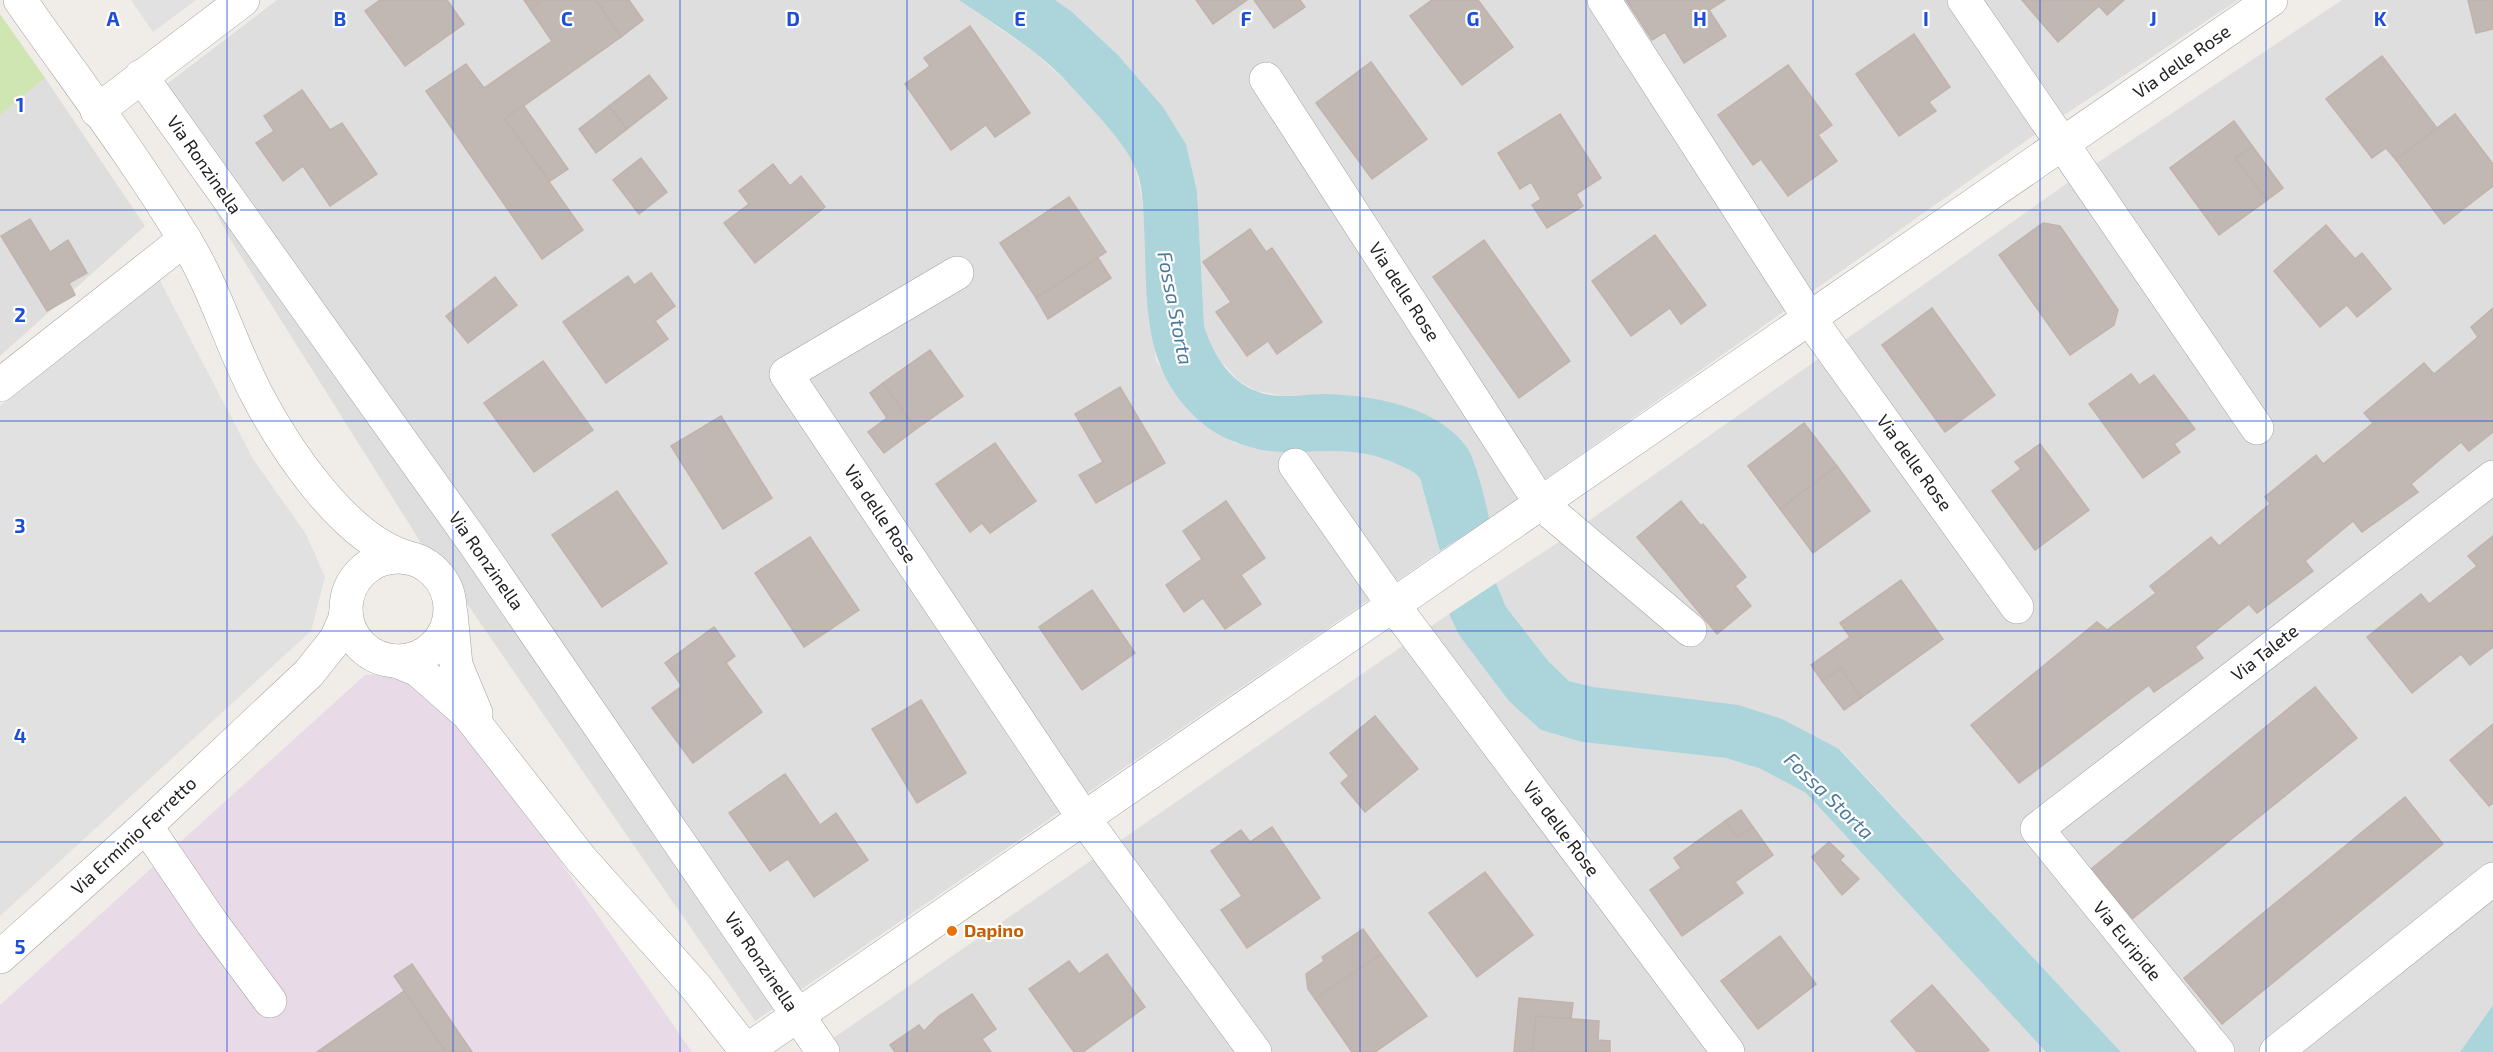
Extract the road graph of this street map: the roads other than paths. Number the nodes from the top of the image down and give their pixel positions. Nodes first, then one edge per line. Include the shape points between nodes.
1 (20, 0) edge
2 (243, 0) edge
3 (1604, 0) edge
4 (1964, 0) edge
5 (2271, 0) edge
6 (141, 76) junction
7 (1266, 79) dead end
8 (98, 111) junction
9 (2063, 144) junction
10 (185, 239) junction
11 (957, 273) dead end
12 (1810, 319) junction
13 (0, 385) edge
14 (2257, 428) dead end
15 (1295, 465) dead end
16 (304, 469) junction
17 (2493, 477) edge
18 (1541, 504) junction
19 (406, 557) junction
20 (348, 599) junction
21 (1394, 606) junction
22 (2017, 608) dead end
23 (450, 610) junction
24 (1690, 630) dead end
25 (389, 660) junction
26 (266, 713) junction
27 (490, 742) junction
28 (1084, 820) junction
29 (146, 826) junction
30 (2037, 829) joint
31 (2493, 879) edge
32 (0, 957) edge
33 (270, 1001) dead end
34 (799, 1017) junction
35 (746, 1052) edge
36 (823, 1052) edge
37 (1255, 1052) edge
38 (1728, 1052) edge
39 (2218, 1052) edge
40 (2276, 1052) edge

1 - 8 street
2 - 6 street
3 - 12 street, Via delle Rose
4 - 9 street
5 - 9 street, Via delle Rose
6 - 8 street
6 - 34 street, Via Ronzinella via 474,543
7 - 18 street, Via delle Rose
8 - 10 street
9 - 12 street, Via delle Rose
9 - 14 street
10 - 13 street
10 - 16 street via 207,279 255,392
11 - 28 street, Via delle Rose via 786,374
12 - 18 street, Via delle Rose
12 - 22 street, Via delle Rose
15 - 21 street, Via delle Rose
16 - 19 street via 341,514 367,538
16 - 20 street via 343,543 351,570
17 - 30 street, Via Talete
18 - 21 street, Via delle Rose
18 - 24 street, Via delle Rose
19 - 20 street via 391,556 370,564 356,576
19 - 23 street via 427,565 440,577 448,591
20 - 25 street via 348,626 355,639 363,648
20 - 26 street, Via Erminio Ferretto via 342,628 319,663
21 - 28 street, Via delle Rose
21 - 38 street, Via delle Rose
23 - 25 street via 447,628 434,647 420,657
23 - 27 street via 456,665
25 - 26 street, Via Erminio Ferretto via 364,656 341,663
25 - 27 street via 418,670 444,691
26 - 29 street, Via Erminio Ferretto
27 - 35 street via 581,860 695,986
28 - 34 street, Via delle Rose
28 - 37 street, Via delle Rose
29 - 32 street, Via Erminio Ferretto
29 - 33 street
30 - 39 street, Via Euripide
31 - 40 street
34 - 35 street, Via delle Rose
34 - 36 street, Via Ronzinella

